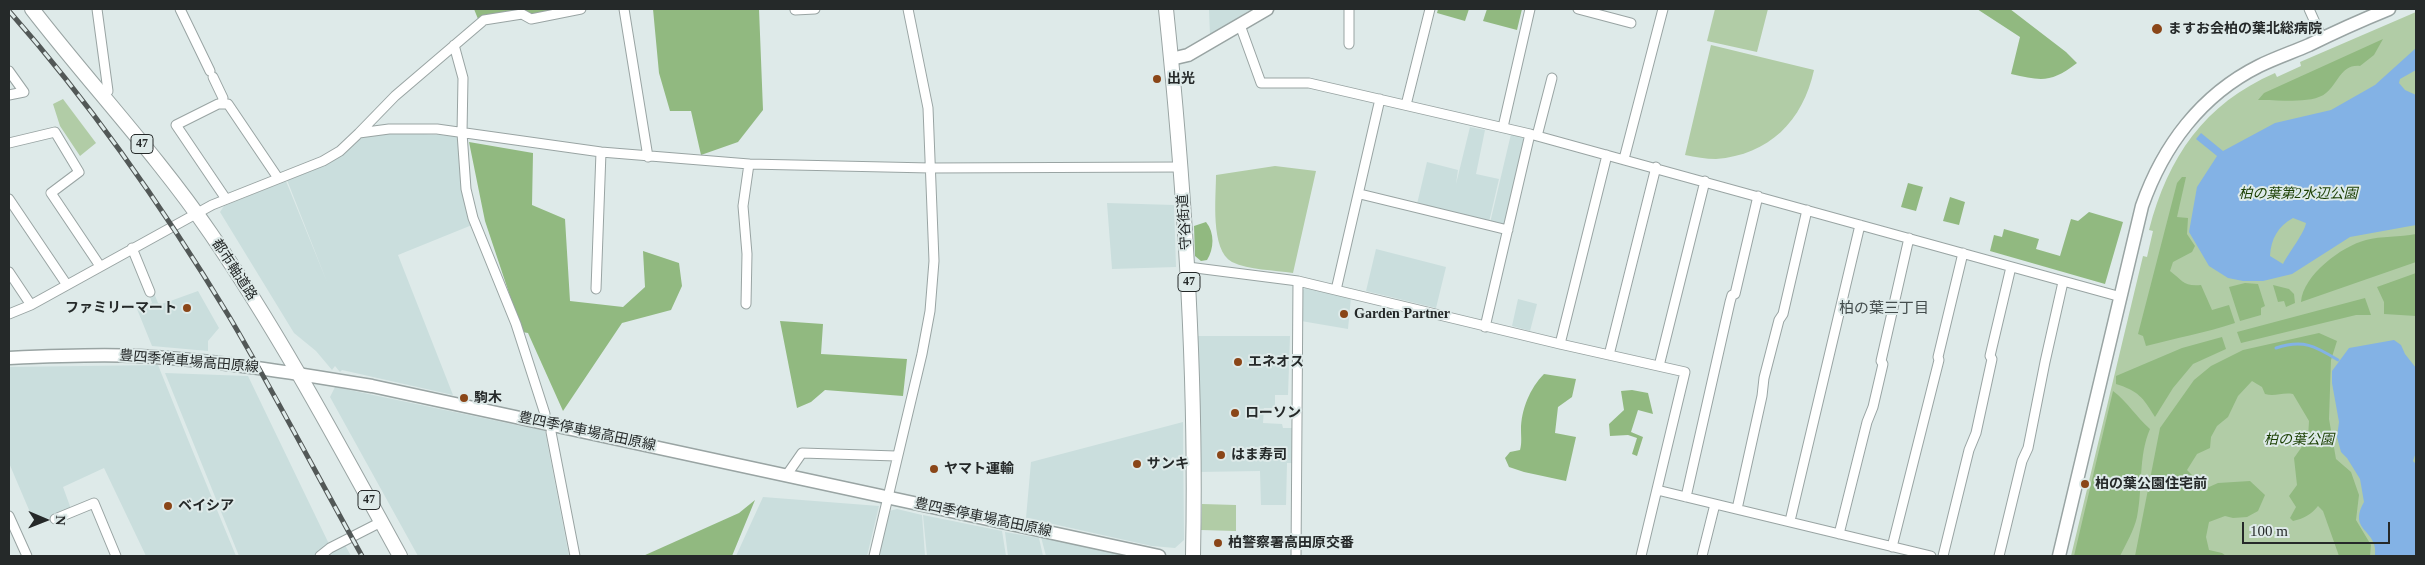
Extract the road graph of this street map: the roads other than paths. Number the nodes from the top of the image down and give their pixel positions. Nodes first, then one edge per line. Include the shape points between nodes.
1 (32, 9) edge
2 (97, 9) edge
3 (180, 9) edge
4 (581, 9) edge
5 (624, 9) edge
6 (815, 9) edge
7 (908, 9) edge
8 (1166, 9) edge
9 (1267, 9) edge
10 (1349, 9) edge
11 (1430, 9) edge
12 (1530, 9) edge
13 (1578, 9) edge
14 (1663, 9) edge
15 (2309, 9) edge
16 (2389, 9) edge
17 (795, 10) dead end
18 (521, 11) edge
19 (1631, 23) dead end
20 (1240, 25) junction
21 (2322, 38) junction
22 (1348, 44) dead end
23 (454, 45) junction
24 (1171, 59) junction
25 (9, 71) edge
26 (1552, 78) dead end
27 (9, 95) edge
28 (102, 97) junction
29 (1380, 99) junction
30 (222, 104) junction
31 (1406, 106) junction
32 (1503, 128) junction
33 (359, 133) junction
34 (462, 133) junction
35 (1534, 135) junction
36 (9, 143) edge
37 (601, 152) junction
38 (1607, 155) junction
39 (648, 157) junction
40 (1624, 159) junction
41 (749, 164) junction
42 (1182, 167) junction
43 (1656, 167) junction
44 (930, 168) junction
45 (278, 178) junction
46 (1705, 181) junction
47 (1360, 194) junction
48 (1758, 196) junction
49 (9, 199) edge
50 (226, 199) junction
51 (1807, 210) junction
52 (196, 213) junction
53 (1860, 225) junction
54 (1508, 230) junction
55 (1909, 238) junction
56 (132, 248) junction
57 (1962, 253) junction
58 (100, 266) junction
59 (1188, 267) junction
60 (2012, 267) junction
61 (9, 272) edge
62 (1298, 281) junction
63 (2063, 282) junction
64 (67, 285) junction
65 (596, 289) dead end
66 (1336, 290) junction
67 (150, 292) dead end
68 (2121, 297) junction
69 (746, 304) dead end
70 (31, 305) junction
71 (9, 314) edge
72 (1485, 326) junction
73 (1560, 344) junction
74 (1609, 355) junction
75 (9, 358) edge
76 (1659, 366) junction
77 (298, 374) junction
78 (548, 423) junction
79 (896, 456) junction
80 (786, 476) junction
81 (1657, 490) junction
82 (1686, 497) junction
83 (889, 498) junction
84 (1715, 504) junction
85 (1736, 509) junction
86 (9, 516) edge
87 (55, 519) dead end
88 (1790, 521) junction
89 (381, 522) junction
90 (1840, 534) junction
91 (1892, 547) junction
92 (27, 556) edge
93 (116, 556) edge
94 (320, 556) edge
95 (400, 556) edge
96 (575, 556) edge
97 (874, 556) edge
98 (1159, 556) edge
99 (1193, 556) edge
100 (1296, 556) edge
101 (1641, 556) edge
102 (1702, 556) edge
103 (1931, 556) edge
104 (1943, 556) edge
105 (1999, 556) edge
106 (2059, 556) edge

1 - 28 main road, 都市軸道路 / 47
2 - 28 street via 108,91
3 - 30 street via 223,98
4 - 18 street via 530,19
5 - 39 street
6 - 17 street
7 - 44 street via 928,108
8 - 24 main road, 守谷街道 / 47
9 - 20 main road
10 - 22 street
11 - 31 street
12 - 32 street
13 - 19 street
14 - 40 street
15 - 21 street
16 - 21 main road
18 - 23 street via 484,20
20 - 24 main road via 1188,55
20 - 29 street via 1261,83 1309,83
21 - 68 main road via 2236,79 2215,94 2182,128 2159,164 2142,206
23 - 33 street via 395,96
23 - 34 street via 463,78
24 - 42 main road, 守谷街道 / 47
25 - 27 street via 24,92
26 - 35 street
28 - 52 main road, 都市軸道路 / 47
29 - 31 street
29 - 47 street
30 - 45 street via 228,104
30 - 50 street via 176,125
31 - 32 street
32 - 35 street
33 - 34 street via 389,129
33 - 45 street via 340,151 323,161
34 - 37 street
34 - 78 street via 466,189 473,218 516,324
35 - 38 street
35 - 54 street
36 - 58 street via 55,132 79,172 51,193
37 - 39 street
37 - 65 street
38 - 40 street
38 - 73 street
39 - 41 street
40 - 43 street
41 - 44 street
41 - 69 street via 743,206 747,254
42 - 44 street
42 - 59 main road, 守谷街道 / 47
43 - 46 street
43 - 74 street
44 - 79 street via 934,262 930,311
45 - 50 street
46 - 48 street
46 - 76 street
47 - 54 street
47 - 66 street
48 - 51 street
48 - 82 street via 1735,294 1729,306
49 - 64 street
50 - 52 street
51 - 53 street
51 - 85 street via 1783,314 1764,378
52 - 56 street
52 - 77 main road, 都市軸道路 / 47 via 245,285
53 - 55 street
53 - 88 street
54 - 72 street
55 - 57 street
55 - 90 street via 1873,407
56 - 58 street
56 - 67 street
57 - 60 street
57 - 91 street via 1938,356 1940,360
58 - 64 street
59 - 62 street
59 - 99 main road, 守谷街道 / 47
60 - 63 street
60 - 104 street via 1990,356 1992,359 1976,433
61 - 70 street
62 - 66 street
62 - 100 street
63 - 68 street
63 - 105 street via 2028,448
64 - 70 street
66 - 72 street
68 - 106 main road
70 - 71 street
72 - 73 street
73 - 74 street
74 - 76 street
75 - 77 main road, 豊四季停車場高田原線 via 137,356
76 - 81 street via 1686,372
77 - 78 main road, 豊四季停車場高田原線
77 - 89 main road, 都市軸道路 / 47
78 - 80 main road, 豊四季停車場高田原線
78 - 96 street
79 - 80 street via 802,453
79 - 83 street
80 - 83 main road, 豊四季停車場高田原線
81 - 82 street
81 - 101 street
82 - 84 street
83 - 97 street
83 - 98 main road, 豊四季停車場高田原線
84 - 85 street
84 - 102 street
85 - 88 street
86 - 92 street
87 - 93 street via 94,503
88 - 90 street
89 - 94 street
89 - 95 main road, 都市軸道路 / 47
90 - 91 street
91 - 103 street

